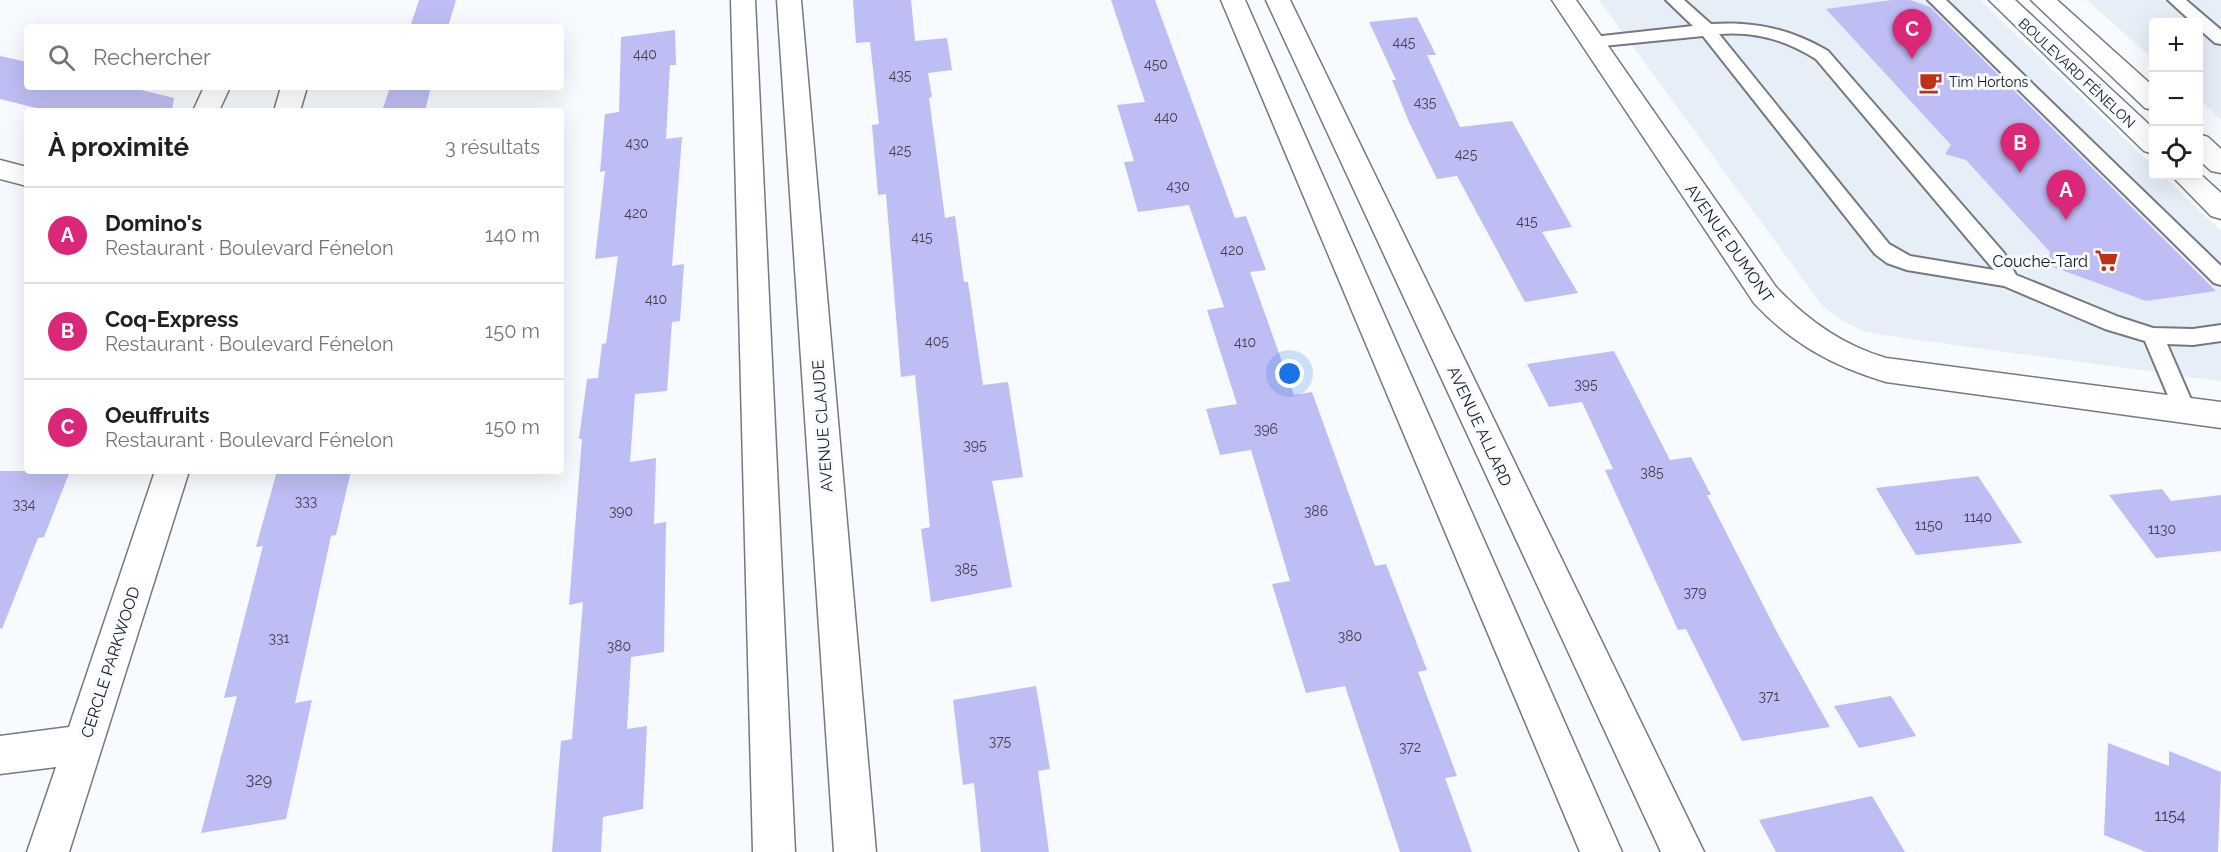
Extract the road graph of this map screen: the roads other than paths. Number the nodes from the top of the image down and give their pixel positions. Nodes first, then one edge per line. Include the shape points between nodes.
1 (743, 0) edge
2 (789, 0) edge
3 (1233, 0) edge
4 (1278, 0) edge
5 (1564, 0) edge
6 (1674, 0) edge
7 (1936, 0) edge
8 (2001, 0) edge
9 (2043, 0) edge
10 (2176, 0) edge
11 (1707, 30) junction
12 (2221, 39) edge
13 (1593, 42) junction
14 (216, 90) edge
15 (293, 90) edge
16 (2149, 97) edge
17 (207, 108) edge
18 (288, 108) edge
19 (2149, 140) edge
20 (2203, 147) edge
21 (2221, 164) edge
22 (0, 169) edge
23 (24, 176) edge
24 (2190, 180) edge
25 (2221, 209) edge
26 (2221, 278) edge
27 (2007, 279) junction
28 (1419, 296) junction
29 (1364, 304) junction
30 (2221, 333) edge
31 (2153, 336) junction
32 (2185, 411) junction
33 (2221, 415) edge
34 (171, 474) edge
35 (84, 744) junction
36 (0, 754) edge
37 (48, 852) edge
38 (774, 852) edge
39 (855, 852) edge
40 (1601, 852) edge
41 (1683, 852) edge

1 - 38 street
2 - 39 street, AVENUE CLAUDE
3 - 29 street
4 - 28 street, AVENUE ALLARD
5 - 13 street, AVENUE DUMONT
6 - 11 lane
7 - 26 lane
8 - 19 street, BOULEVARD FÉNELON
9 - 16 street, BOULEVARD FÉNELON
10 - 12 lane
11 - 13 lane
11 - 27 lane via 1882,249 1907,264
11 - 27 lane via 1759,29 1795,39 1822,55 1997,258
13 - 32 street, AVENUE DUMONT via 1760,289 1782,315 1813,339 1859,363 1886,370
14 - 17 street
15 - 18 street
20 - 21 street
22 - 23 street
24 - 25 street
27 - 31 lane
28 - 29 street
28 - 41 street, AVENUE ALLARD
29 - 40 street
30 - 31 lane
31 - 32 lane
32 - 33 street, AVENUE DUMONT
34 - 35 street, CERCLE PARKWOOD
35 - 36 street
35 - 37 street, CERCLE PARKWOOD

